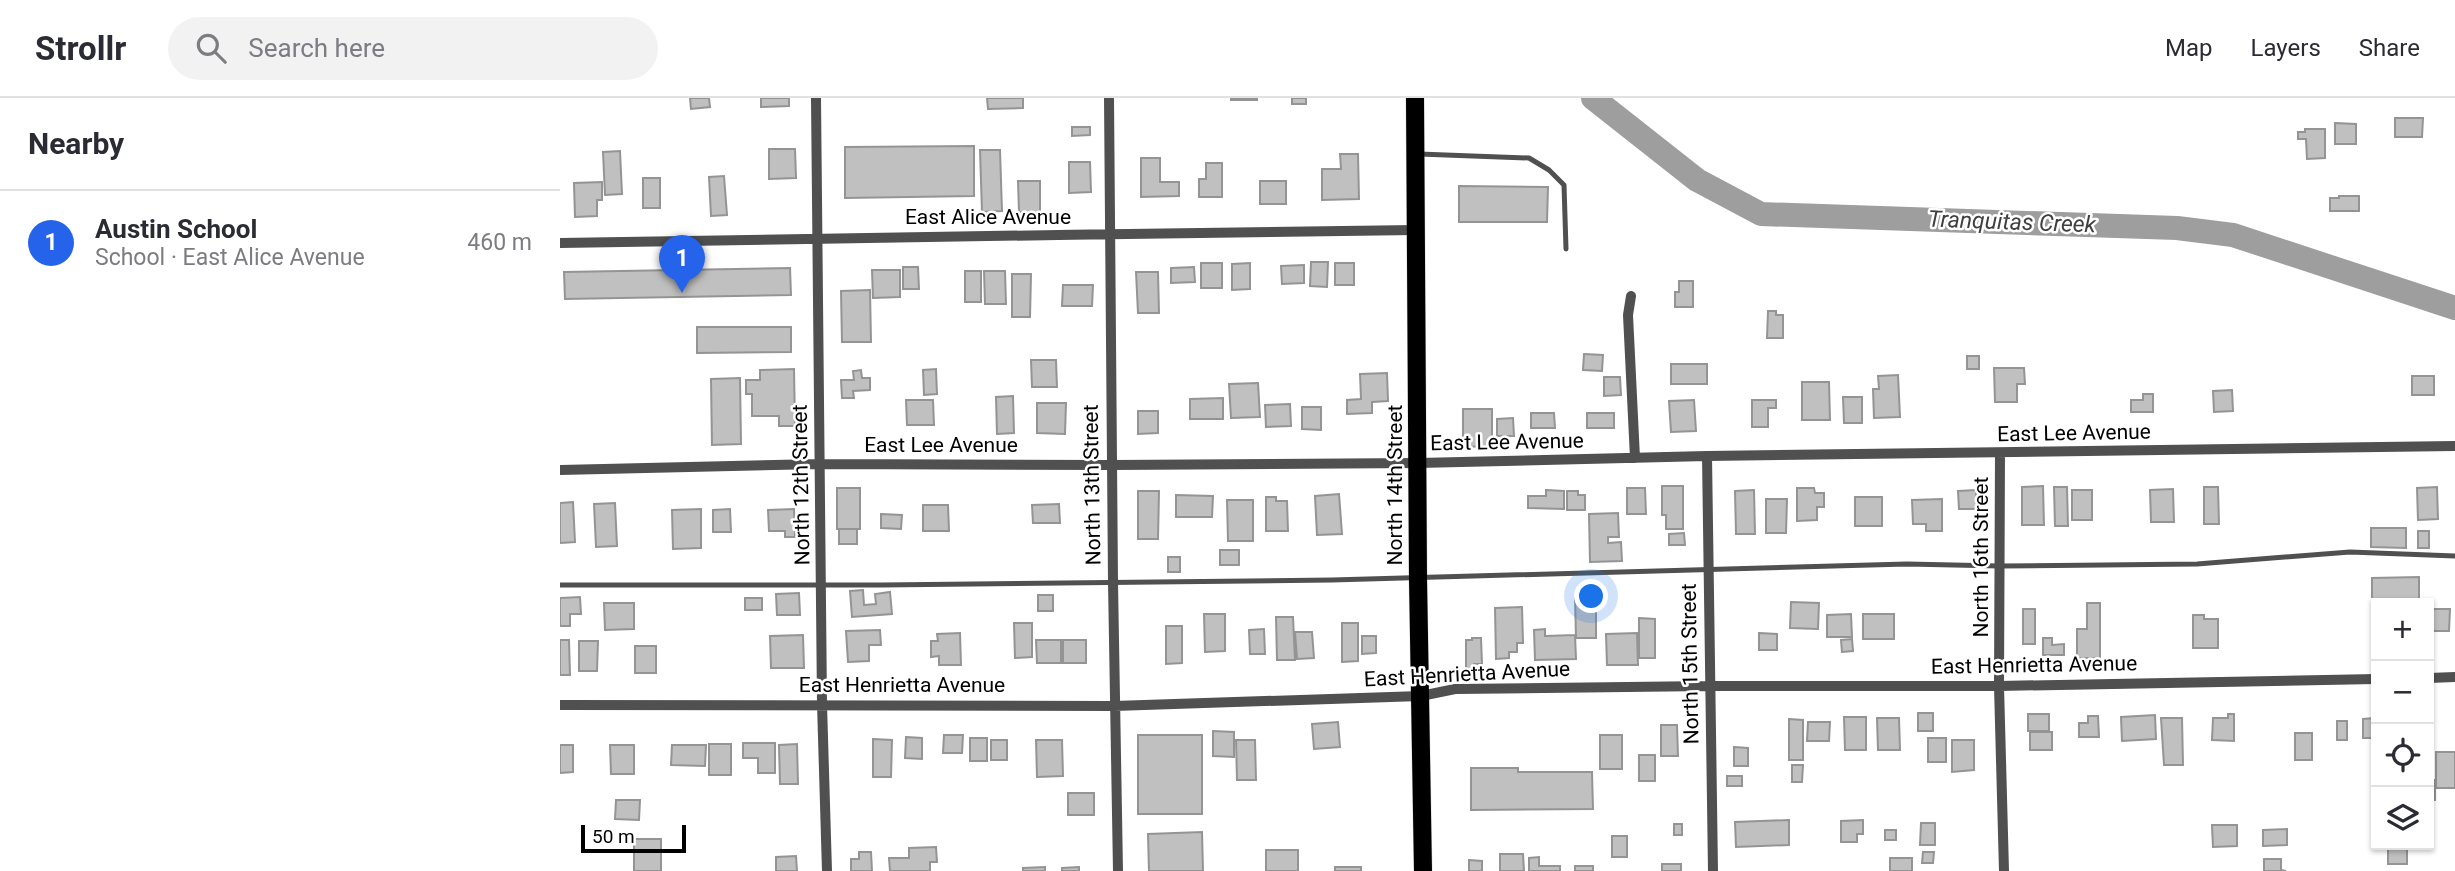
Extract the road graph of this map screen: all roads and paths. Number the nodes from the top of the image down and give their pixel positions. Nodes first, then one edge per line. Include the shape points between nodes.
1 (816, 98) edge
2 (1109, 98) edge
3 (1415, 98) edge
4 (1416, 154) junction
5 (1415, 230) junction
6 (816, 236) junction
7 (1109, 236) junction
8 (560, 243) edge
9 (1566, 249) dead end
10 (1631, 296) dead end
11 (2455, 446) edge
12 (2000, 453) junction
13 (1707, 456) junction
14 (1635, 458) junction
15 (1418, 463) junction
16 (821, 464) junction
17 (1111, 465) junction
18 (560, 470) edge
19 (2455, 556) edge
20 (2000, 566) junction
21 (1708, 569) junction
22 (1418, 578) junction
23 (1113, 582) junction
24 (560, 585) edge
25 (822, 585) junction
26 (2455, 677) edge
27 (2434, 678) edge
28 (2371, 679) edge
29 (1709, 686) junction
30 (1999, 686) junction
31 (1421, 696) junction
32 (822, 704) junction
33 (560, 705) edge
34 (1114, 706) junction
35 (827, 871) edge
36 (1118, 871) edge
37 (1423, 871) edge
38 (1713, 871) edge
39 (2004, 871) edge

1 - 6 street, North 12th Street
2 - 7 street, North 13th Street
3 - 4 main road, North 14th Street
4 - 5 main road, North 14th Street
4 - 9 lane via 1529,158 1549,170 1564,185
5 - 7 street, East Alice Avenue
5 - 15 main road, North 14th Street
6 - 7 street, East Alice Avenue
6 - 8 street, East Alice Avenue
6 - 16 street, North 12th Street
7 - 17 street, North 13th Street
10 - 14 street
11 - 12 street, East Lee Avenue
12 - 13 street, East Lee Avenue
12 - 20 street, North 16th Street
13 - 14 street, East Lee Avenue
13 - 21 street, North 15th Street
14 - 15 street, East Lee Avenue
15 - 17 street, East Lee Avenue
15 - 22 main road, North 14th Street
16 - 17 street, East Lee Avenue
16 - 18 street, East Lee Avenue
16 - 25 street, North 12th Street
17 - 23 street, North 13th Street
19 - 20 lane via 2350,552 2197,564
20 - 21 lane
20 - 30 street, North 16th Street
21 - 22 lane
21 - 29 street, North 15th Street
22 - 23 lane
22 - 31 main road, North 14th Street
23 - 25 lane
23 - 34 street, North 13th Street
24 - 25 lane
25 - 32 street, North 12th Street
26 - 27 street
28 - 30 street, East Henrietta Avenue
29 - 30 street, East Henrietta Avenue
29 - 31 street, East Henrietta Avenue via 1455,689
29 - 38 street, North 15th Street
30 - 39 street, North 16th Street
31 - 34 street, East Henrietta Avenue
31 - 37 main road, North 14th Street
32 - 33 street, East Henrietta Avenue
32 - 34 street, East Henrietta Avenue
32 - 35 street, North 12th Street
34 - 36 street, North 13th Street

